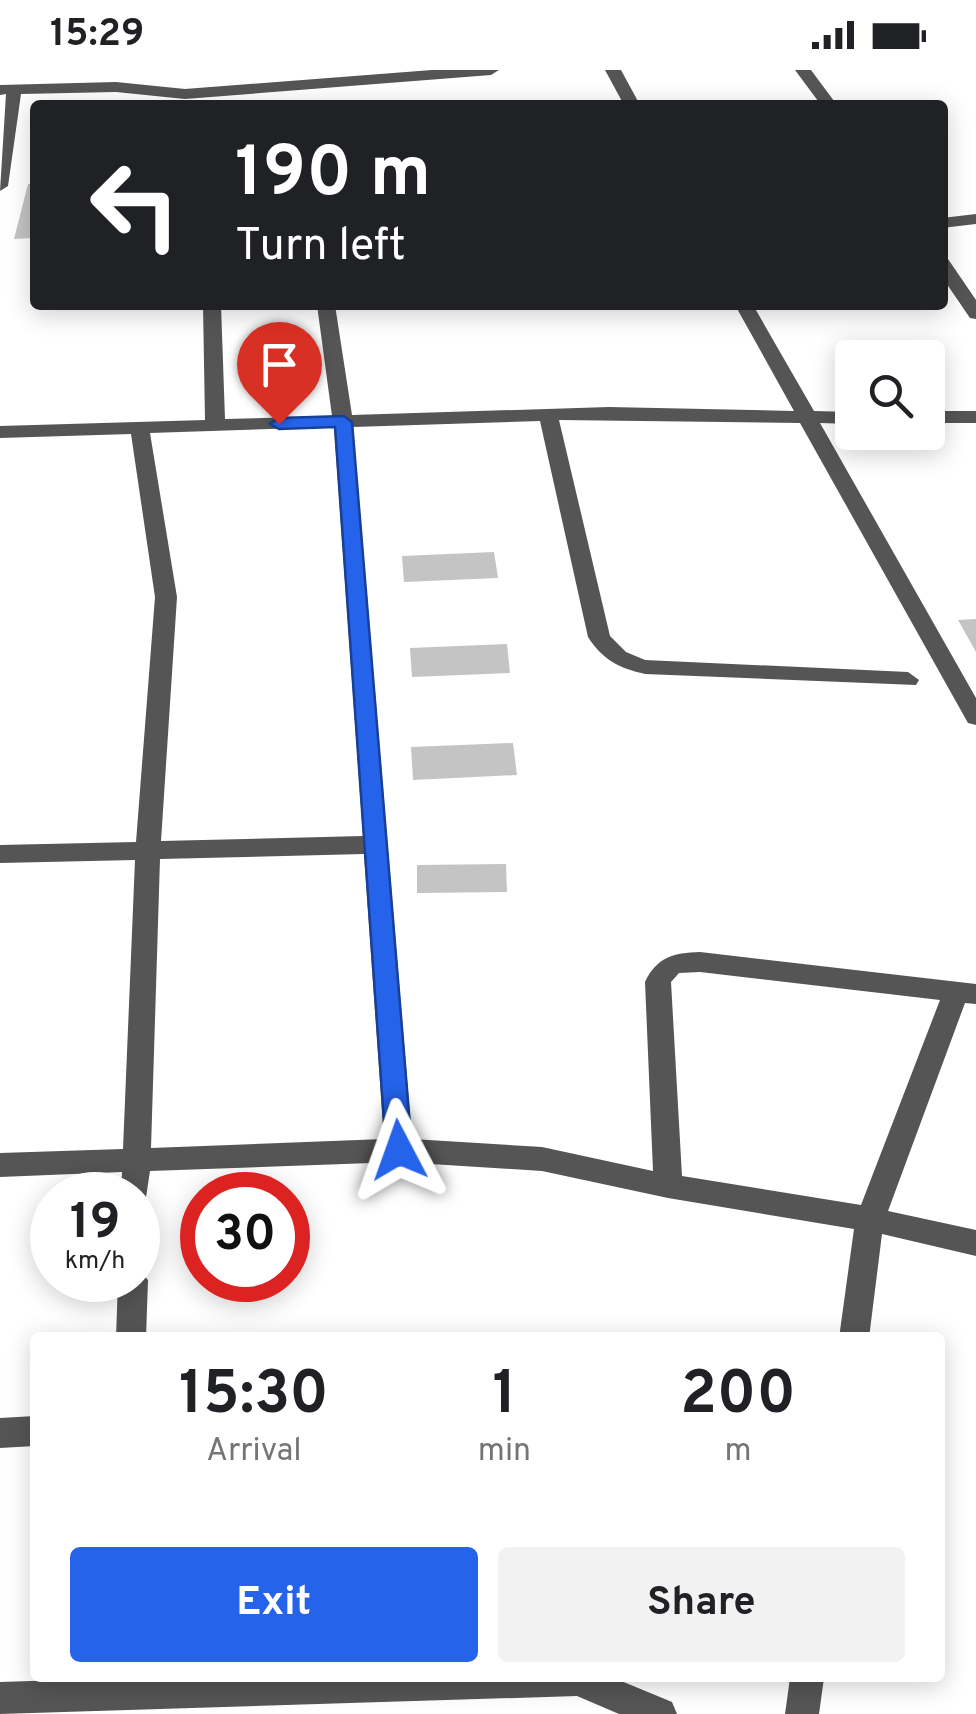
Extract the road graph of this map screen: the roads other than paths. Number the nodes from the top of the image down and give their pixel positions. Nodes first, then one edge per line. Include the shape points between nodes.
1 (156, 70) edge
2 (280, 70) edge
3 (491, 70) edge
4 (613, 70) edge
5 (803, 70) edge
6 (405, 74) edge
7 (52, 78) edge
8 (286, 87) junction
9 (7, 89) edge
10 (158, 89) junction
11 (187, 99) edge
12 (290, 100) edge
13 (629, 100) edge
14 (825, 100) edge
15 (0, 186) edge
16 (976, 219) edge
17 (948, 222) edge
18 (948, 272) edge
19 (212, 310) edge
20 (327, 310) edge
21 (747, 310) edge
22 (976, 314) edge
23 (548, 415) junction
24 (945, 417) edge
25 (976, 417) edge
26 (809, 418) junction
27 (835, 418) edge
28 (344, 422) junction
29 (215, 425) junction
30 (140, 430) junction
31 (0, 432) edge
32 (908, 680) dead end
33 (976, 717) edge
34 (376, 845) junction
35 (148, 850) junction
36 (0, 854) edge
37 (966, 992) edge
38 (399, 1150) junction
39 (136, 1157) junction
40 (0, 1165) edge
41 (136, 1172) edge
42 (668, 1186) junction
43 (870, 1219) junction
44 (976, 1242) edge
45 (132, 1302) edge
46 (131, 1332) edge
47 (855, 1332) edge
48 (30, 1431) edge
49 (0, 1432) edge
50 (469, 1682) edge
51 (586, 1682) edge
52 (806, 1682) edge
53 (118, 1695) edge
54 (0, 1699) edge
55 (660, 1714) edge
56 (802, 1714) edge

1 - 10 street
2 - 8 street
3 - 6 street
4 - 13 street
5 - 14 street
6 - 8 street
7 - 9 street
7 - 10 street
8 - 11 street
8 - 12 street
9 - 15 street via 8,148
10 - 11 street
16 - 17 street
18 - 22 street
19 - 29 street
20 - 28 street
21 - 26 street
23 - 26 street
23 - 28 street
23 - 32 street via 599,638 610,654 645,667
24 - 25 street
26 - 27 street
26 - 33 street
28 - 29 street
28 - 34 street
29 - 30 street
30 - 31 street
30 - 35 street via 166,598
34 - 35 street
34 - 38 street
35 - 36 street
35 - 39 street
37 - 42 street via 672,963 658,982 657,1012
37 - 43 street
38 - 39 street
38 - 42 street via 542,1159
39 - 40 street
39 - 41 street
42 - 43 street
43 - 44 street
43 - 47 street
45 - 46 street
48 - 49 street
50 - 53 street
51 - 55 street
52 - 56 street
53 - 54 street

